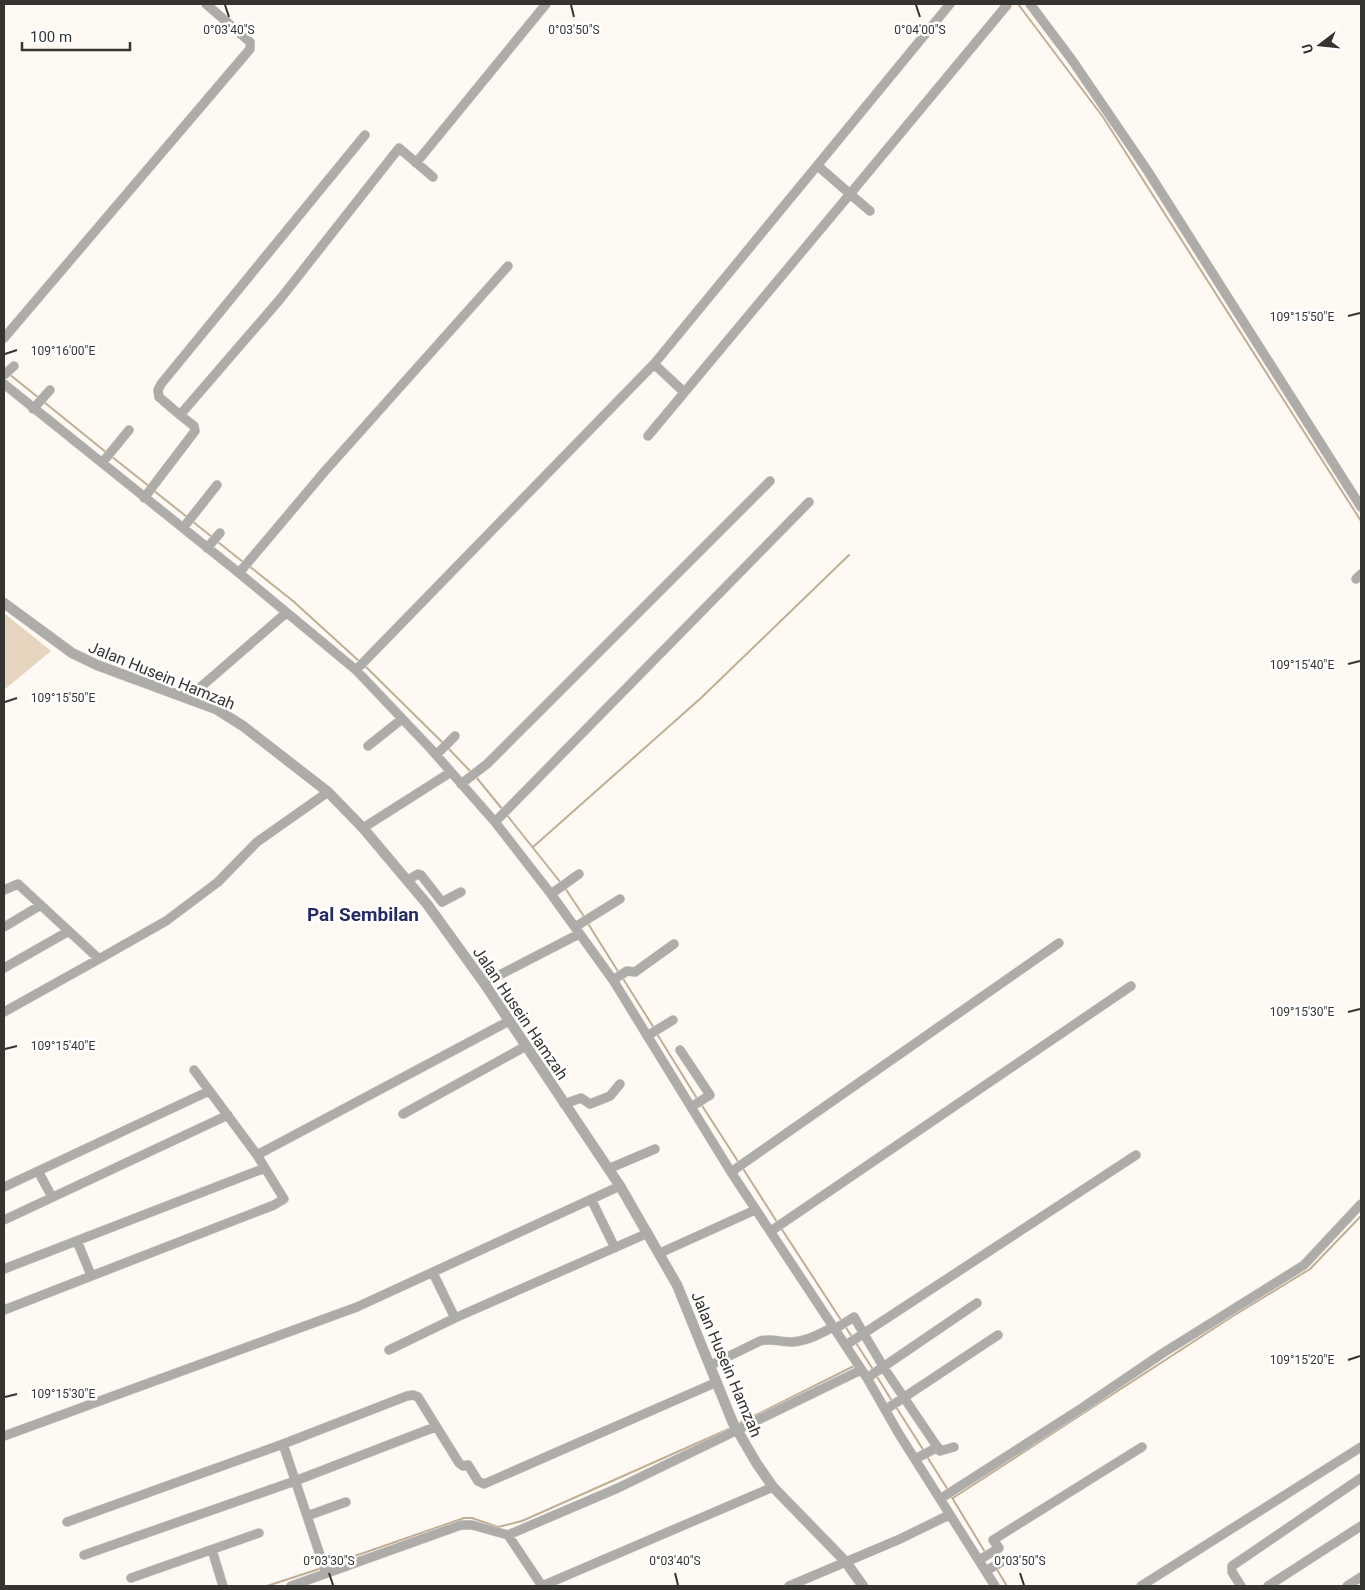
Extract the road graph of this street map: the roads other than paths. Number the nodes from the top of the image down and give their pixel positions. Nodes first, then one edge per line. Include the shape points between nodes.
1 (206, 4) edge
2 (546, 4) edge
3 (950, 4) edge
4 (1030, 4) edge
5 (1007, 5) dead end
6 (366, 135) dead end
7 (416, 163) junction
8 (818, 166) junction
9 (433, 177) dead end
10 (850, 194) junction
11 (870, 211) dead end
12 (508, 266) dead end
13 (4, 338) edge
14 (654, 364) junction
15 (4, 384) edge
16 (48, 392) dead end
17 (684, 392) junction
18 (34, 407) junction
19 (180, 415) junction
20 (129, 430) dead end
21 (648, 436) dead end
22 (103, 462) junction
23 (770, 481) dead end
24 (217, 485) dead end
25 (146, 495) junction
26 (809, 502) dead end
27 (1361, 507) edge
28 (184, 526) junction
29 (220, 533) dead end
30 (209, 545) junction
31 (239, 573) junction
32 (4, 603) edge
33 (286, 613) junction
34 (356, 670) junction
35 (188, 698) junction
36 (402, 718) junction
37 (455, 736) dead end
38 (368, 746) dead end
39 (437, 755) junction
40 (451, 772) junction
41 (462, 784) junction
42 (328, 792) junction
43 (496, 821) junction
44 (364, 828) junction
45 (579, 874) dead end
46 (408, 880) junction
47 (4, 890) edge
48 (461, 892) dead end
49 (553, 892) junction
50 (620, 899) dead end
51 (41, 906) junction
52 (4, 927) edge
53 (577, 929) junction
54 (69, 931) junction
55 (1059, 943) dead end
56 (674, 944) dead end
57 (99, 959) junction
58 (4, 968) edge
59 (615, 979) junction
60 (484, 983) junction
61 (1131, 986) dead end
62 (4, 1012) edge
63 (672, 1020) dead end
64 (509, 1021) junction
65 (649, 1035) junction
66 (526, 1046) junction
67 (680, 1050) dead end
68 (194, 1070) dead end
69 (620, 1084) dead end
70 (210, 1091) junction
71 (564, 1104) junction
72 (692, 1106) junction
73 (402, 1114) dead end
74 (228, 1115) junction
75 (655, 1149) dead end
76 (257, 1155) junction
77 (1136, 1155) dead end
78 (265, 1168) junction
79 (608, 1169) junction
80 (734, 1170) junction
81 (38, 1172) junction
82 (620, 1186) junction
83 (4, 1187) edge
84 (52, 1197) junction
85 (591, 1199) junction
86 (1361, 1204) edge
87 (755, 1210) junction
88 (4, 1220) edge
89 (772, 1230) junction
90 (648, 1233) junction
91 (78, 1241) junction
92 (614, 1248) junction
93 (660, 1253) junction
94 (4, 1269) edge
95 (434, 1272) junction
96 (91, 1275) junction
97 (977, 1303) dead end
98 (4, 1310) edge
99 (454, 1318) junction
100 (835, 1327) junction
101 (864, 1335) junction
102 (998, 1335) dead end
103 (846, 1345) junction
104 (388, 1350) dead end
105 (711, 1365) junction
106 (859, 1368) junction
107 (883, 1368) junction
108 (867, 1378) junction
109 (717, 1382) junction
110 (900, 1399) junction
111 (885, 1410) junction
112 (435, 1427) junction
113 (735, 1428) junction
114 (4, 1436) edge
115 (283, 1444) junction
116 (954, 1447) dead end
117 (1142, 1447) dead end
118 (1361, 1447) edge
119 (936, 1448) junction
120 (919, 1457) junction
121 (1361, 1478) edge
122 (295, 1481) junction
123 (773, 1487) junction
124 (943, 1497) junction
125 (346, 1502) dead end
126 (949, 1515) junction
127 (307, 1516) junction
128 (67, 1522) dead end
129 (1361, 1526) edge
130 (259, 1533) dead end
131 (508, 1535) junction
132 (212, 1550) junction
133 (84, 1554) dead end
134 (979, 1560) junction
135 (845, 1561) junction
136 (1001, 1562) dead end
137 (324, 1569) junction
138 (987, 1570) junction
139 (1361, 1577) edge
140 (132, 1578) dead end
141 (224, 1586) edge
142 (290, 1586) edge
143 (542, 1586) edge
144 (789, 1586) edge
145 (863, 1586) edge
146 (995, 1586) edge
147 (1141, 1586) edge
148 (1241, 1586) edge
149 (1268, 1586) edge
150 (1347, 1586) edge

1 - 13 street via 250,42 250,49
2 - 7 street
3 - 8 street
4 - 27 street via 1152,178
5 - 10 street
6 - 19 street via 161,384 159,397
7 - 9 street
7 - 19 street via 399,148 281,298
8 - 10 street
8 - 14 street
10 - 11 street
10 - 17 street
12 - 31 street
14 - 17 street
14 - 34 street
15 - 18 street
16 - 18 street
17 - 21 street
18 - 22 street
19 - 25 street via 196,429
20 - 22 street
22 - 25 street
23 - 41 street via 478,772
24 - 28 street
25 - 28 street
26 - 43 street
28 - 30 street
29 - 30 street
30 - 31 street
31 - 33 street
32 - 35 street, Jalan Husein Hamzah via 72,653 129,678
33 - 34 street
33 - 35 street
34 - 36 street
35 - 42 street, Jalan Husein Hamzah via 243,726
36 - 38 street
36 - 39 street
37 - 39 street
39 - 40 street
40 - 41 street
40 - 44 street
41 - 43 street
42 - 44 street, Jalan Husein Hamzah
42 - 57 street via 257,842 218,882 166,921
43 - 49 street
44 - 46 street, Jalan Husein Hamzah
45 - 49 street
46 - 48 street via 421,875 442,902
46 - 60 street, Jalan Husein Hamzah
47 - 51 street via 18,884
49 - 53 street
50 - 53 street
51 - 52 street
51 - 54 street
53 - 59 street
53 - 60 street
54 - 57 street
54 - 58 street
55 - 80 street
56 - 59 street via 635,972 627,971
57 - 62 street
59 - 65 street
60 - 64 street, Jalan Husein Hamzah
61 - 89 street
63 - 65 street
64 - 66 street, Jalan Husein Hamzah
64 - 76 street
65 - 72 street
66 - 71 street, Jalan Husein Hamzah
66 - 73 street
67 - 72 street via 710,1095
68 - 70 street
69 - 71 street via 610,1096 590,1104 581,1098
70 - 74 street
70 - 81 street
71 - 79 street, Jalan Husein Hamzah
72 - 80 street
74 - 76 street
74 - 84 street
75 - 79 street
76 - 78 street
77 - 101 street
78 - 91 street
78 - 96 street via 284,1199
79 - 82 street, Jalan Husein Hamzah
80 - 87 street
81 - 83 street
81 - 84 street
82 - 85 street
82 - 90 street, Jalan Husein Hamzah
84 - 88 street
85 - 92 street
85 - 95 street
86 - 124 street via 1304,1265
87 - 89 street
87 - 93 street
89 - 100 street
90 - 92 street
90 - 93 street, Jalan Husein Hamzah
91 - 94 street
91 - 96 street
92 - 99 street
93 - 105 street, Jalan Husein Hamzah
95 - 99 street
95 - 114 street via 357,1307
96 - 98 street
97 - 107 street
99 - 104 street
100 - 101 street via 854,1317
100 - 103 street
100 - 105 street via 805,1340 760,1341
101 - 103 street
101 - 107 street
102 - 110 street
103 - 106 street
105 - 109 street, Jalan Husein Hamzah
106 - 108 street
106 - 113 street
107 - 108 street
107 - 110 street
108 - 111 street
109 - 112 street via 484,1484 478,1481 468,1465 458,1463
109 - 113 street, Jalan Husein Hamzah
110 - 111 street
110 - 119 street
111 - 120 street
112 - 115 street via 418,1397 413,1395
112 - 122 street
113 - 123 street, Jalan Husein Hamzah
113 - 131 street via 618,1488
115 - 122 street
115 - 128 street
116 - 119 street via 942,1452
117 - 134 street via 994,1540 999,1548
118 - 147 street
119 - 120 street
120 - 124 street
121 - 148 street via 1232,1566
122 - 127 street
122 - 133 street
123 - 135 street, Jalan Husein Hamzah
123 - 143 street
124 - 126 street
125 - 127 street
126 - 134 street
126 - 135 street
127 - 137 street
129 - 149 street
130 - 132 street
131 - 137 street via 461,1525
131 - 143 street
132 - 140 street
132 - 141 street
134 - 138 street
135 - 144 street
135 - 145 street, Jalan Husein Hamzah
136 - 138 street
137 - 142 street
138 - 146 street
139 - 150 street

